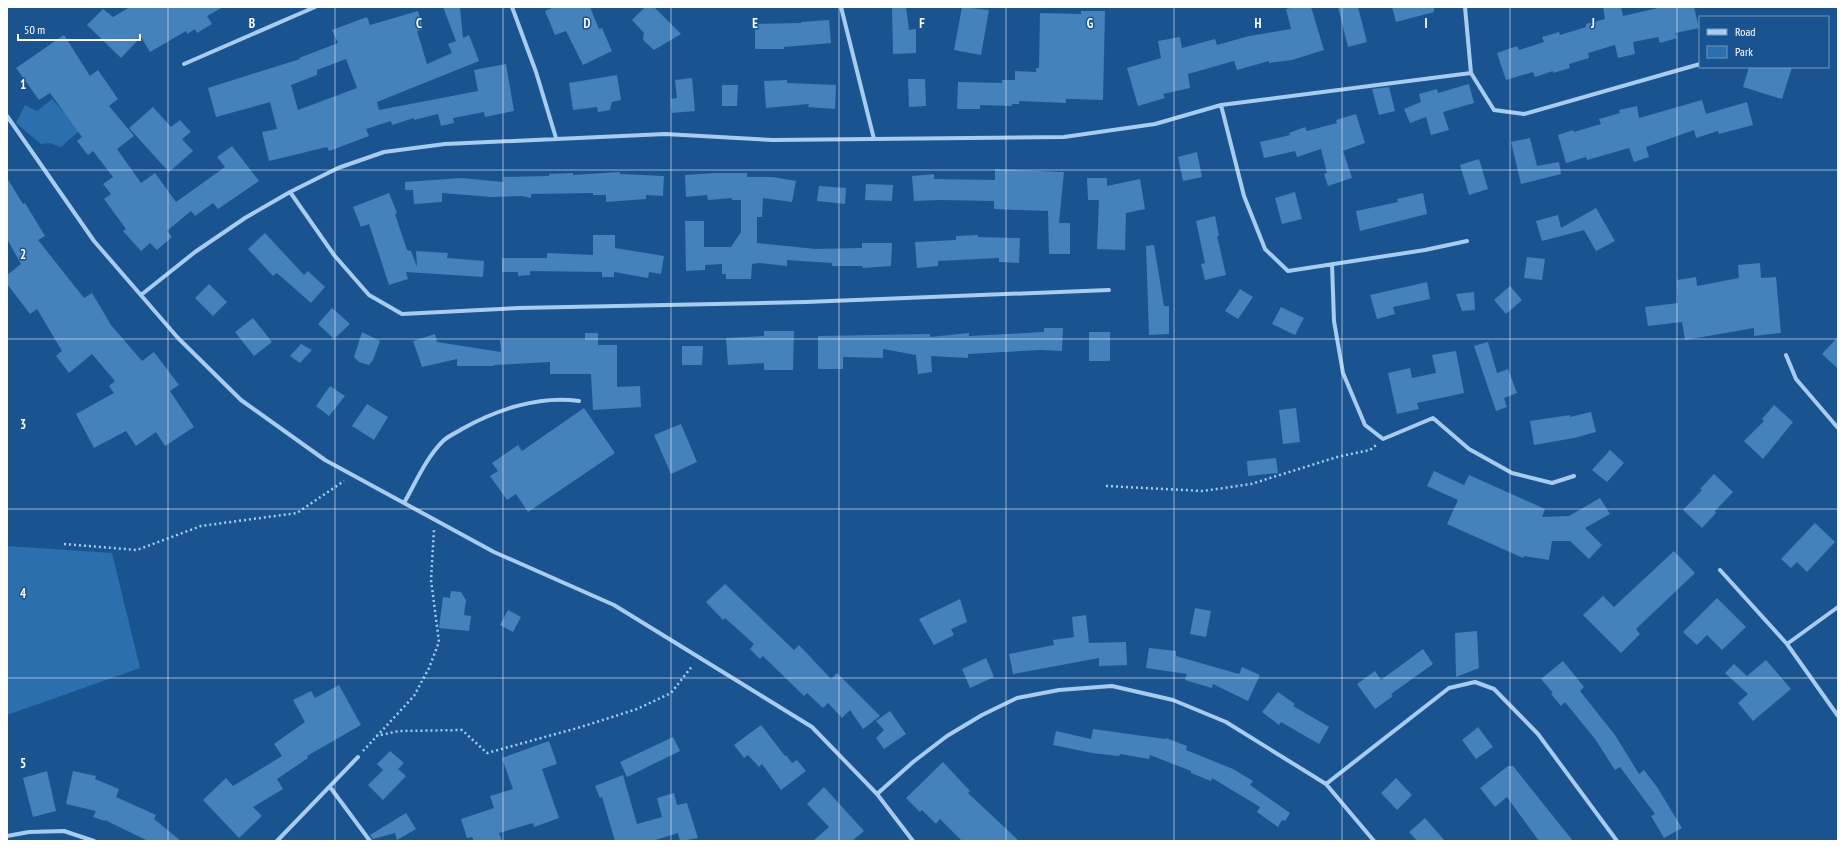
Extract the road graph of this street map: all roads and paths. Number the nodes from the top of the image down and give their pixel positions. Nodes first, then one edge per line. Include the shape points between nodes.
1 (315, 7) edge
2 (512, 7) edge
3 (841, 7) edge
4 (1465, 7) edge
5 (184, 64) dead end
6 (1699, 64) edge
7 (1471, 73) junction
8 (1221, 105) junction
9 (7, 116) edge
10 (556, 138) junction
11 (874, 139) junction
12 (290, 192) junction
13 (1467, 241) dead end
14 (1332, 264) junction
15 (1109, 290) dead end
16 (141, 295) junction
17 (1786, 355) dead end
18 (579, 400) dead end
19 (1838, 428) edge
20 (1383, 439) junction
21 (352, 475) junction
22 (1574, 476) dead end
23 (1106, 486) dead end
24 (404, 503) junction
25 (434, 519) junction
26 (64, 544) dead end
27 (1720, 570) dead end
28 (1838, 607) edge
29 (1787, 644) junction
30 (700, 657) junction
31 (1838, 716) edge
32 (376, 736) junction
33 (358, 757) joint
34 (1326, 784) junction
35 (330, 787) junction
36 (877, 794) junction
37 (7, 836) edge
38 (94, 841) edge
39 (277, 841) edge
40 (370, 841) edge
41 (912, 841) edge
42 (1374, 841) edge
43 (1617, 841) edge

1 - 5 street
2 - 10 street via 536,72
3 - 11 street
4 - 7 street
6 - 7 street via 1524,114 1494,110
7 - 8 street
8 - 11 street via 1148,126 1064,137
8 - 14 street via 1244,196 1265,249 1288,271
9 - 16 street via 94,241
10 - 11 street via 665,134 773,140
10 - 12 street via 445,144 384,152 338,168
12 - 15 street via 334,254 369,295 402,314 519,308 806,302
12 - 16 street via 245,218 195,252
13 - 14 street
14 - 20 street via 1334,321 1343,373 1365,425
16 - 21 street via 178,338 241,400 325,460
17 - 19 street via 1796,379
18 - 24 street via 561,398 507,408 444,439 431,455
20 - 22 street via 1433,418 1470,450 1512,473 1552,483
20 - 23 path via 1370,450 1337,457 1251,484 1203,491
21 - 24 street
21 - 26 path via 296,513 201,526 136,550
24 - 25 street
25 - 30 street via 494,552 614,604
25 - 32 path via 431,580 439,642 414,696
27 - 29 street
28 - 29 street
29 - 31 street
30 - 32 path via 671,693 630,711 487,753 462,730 400,731
30 - 36 street via 812,728
32 - 33 path
33 - 35 street
34 - 36 street via 1226,722 1173,700 1112,686 1059,690 1017,698 947,736
34 - 42 street
34 - 43 street via 1449,688 1475,682 1494,689 1538,734
35 - 39 street
35 - 40 street
36 - 41 street
37 - 38 street via 29,832 64,831

